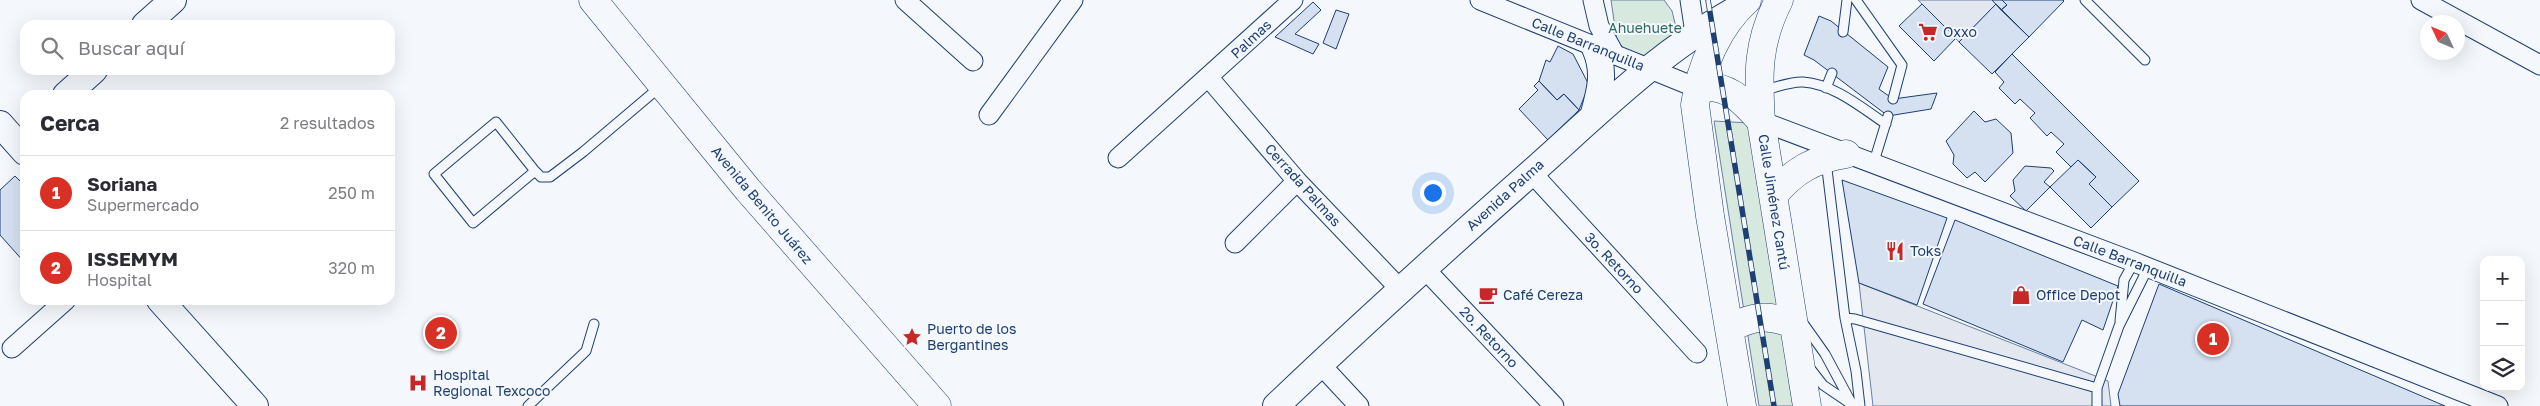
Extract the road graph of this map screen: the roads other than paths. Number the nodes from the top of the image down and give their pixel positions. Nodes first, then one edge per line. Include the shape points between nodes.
1 (173, 0) edge
2 (593, 0) edge
3 (905, 0) edge
4 (1073, 0) edge
5 (1293, 0) edge
6 (1480, 0) edge
7 (1690, 0) edge
8 (1779, 0) edge
9 (1847, 0) edge
10 (1856, 0) edge
11 (2085, 0) edge
12 (2421, 0) edge
13 (1593, 4) edge
14 (1742, 5) edge
15 (151, 20) edge
16 (1843, 32) dead end
17 (1695, 33) junction
18 (1571, 37) junction
19 (1605, 51) junction
20 (2144, 60) dead end
21 (973, 61) dead end
22 (2540, 65) edge
23 (1648, 68) junction
24 (1832, 73) dead end
25 (88, 75) edge
26 (1208, 78) junction
27 (662, 84) junction
28 (1697, 88) junction
29 (1826, 88) junction
30 (72, 90) edge
31 (1759, 92) junction
32 (1893, 99) dead end
33 (989, 115) dead end
34 (1592, 117) junction
35 (1761, 121) junction
36 (1836, 156) junction
37 (1118, 158) dead end
38 (1873, 165) junction
39 (535, 171) junction
40 (1531, 172) junction
41 (1297, 181) junction
42 (1773, 196) junction
43 (1235, 243) dead end
44 (2141, 265) junction
45 (1424, 267) junction
46 (1400, 289) junction
47 (60, 305) edge
48 (164, 305) edge
49 (1791, 315) junction
50 (1845, 318) junction
51 (594, 324) dead end
52 (2119, 326) junction
53 (1730, 328) junction
54 (12, 348) dead end
55 (1798, 351) junction
56 (1698, 353) dead end
57 (1320, 364) junction
58 (2096, 388) junction
59 (1809, 400) edge
60 (254, 406) edge
61 (528, 406) edge
62 (937, 406) edge
63 (1276, 406) edge
64 (1359, 406) edge
65 (1554, 406) edge
66 (1742, 406) edge
67 (1853, 406) edge
68 (1860, 406) edge
69 (2097, 406) edge
70 (2498, 406) edge

1 - 15 main road
2 - 27 main road, Avenida Benito Juárez
3 - 21 street
4 - 33 street
5 - 26 street, Palmas
6 - 18 street, Calle Barranquilla
7 - 17 street
8 - 31 main road, Calle Jiménez Cantú via 1761,49
9 - 16 lane
10 - 32 lane via 1902,65
11 - 20 lane
12 - 22 street
13 - 18 street via 1586,26
13 - 19 street
14 - 17 main road, Avenida Palma
14 - 28 main road via 1715,43
17 - 23 main road, Avenida Palma
18 - 19 street, Calle Barranquilla
19 - 23 street, Calle Barranquilla
19 - 34 main road
23 - 28 street, Calle Barranquilla
23 - 34 main road, Avenida Palma
24 - 29 lane
25 - 30 main road
26 - 37 street, Palmas
26 - 41 street, Cerrada Palmas
27 - 39 lane via 550,177 541,177
27 - 62 main road, Avenida Benito Juárez via 761,205
28 - 35 main road via 1714,87 1730,91
28 - 53 main road via 1696,121
29 - 31 lane via 1802,82
29 - 38 lane via 1887,120
31 - 35 main road, Calle Jiménez Cantú
34 - 40 main road, Avenida Palma
35 - 36 street, Calle Barranquilla
35 - 42 main road, Calle Jiménez Cantú
36 - 38 street, Calle Barranquilla
36 - 42 main road via 1793,174
36 - 50 lane
38 - 44 street, Calle Barranquilla
39 - 39 lane via 496,122 434,174 473,223
40 - 45 main road, Avenida Palma
40 - 56 street, 3o. Retorno
41 - 43 street
41 - 46 street, Cerrada Palmas
42 - 49 main road, Calle Jiménez Cantú
44 - 52 lane
44 - 52 lane via 2124,280
44 - 70 street, Calle Barranquilla
45 - 46 main road, Avenida Palma
45 - 65 street, 2o. Retorno
46 - 57 main road, Avenida Palma
47 - 54 street
48 - 60 main road
49 - 53 main road via 1776,318 1760,316
49 - 55 main road, Calle Jiménez Cantú
49 - 67 lane via 1824,354
50 - 58 lane
50 - 68 lane
51 - 61 lane via 586,351
52 - 58 lane
53 - 66 main road
55 - 59 main road, Calle Jiménez Cantú
55 - 67 lane via 1823,385
57 - 63 main road, Avenida Palma
57 - 64 street
58 - 69 lane

